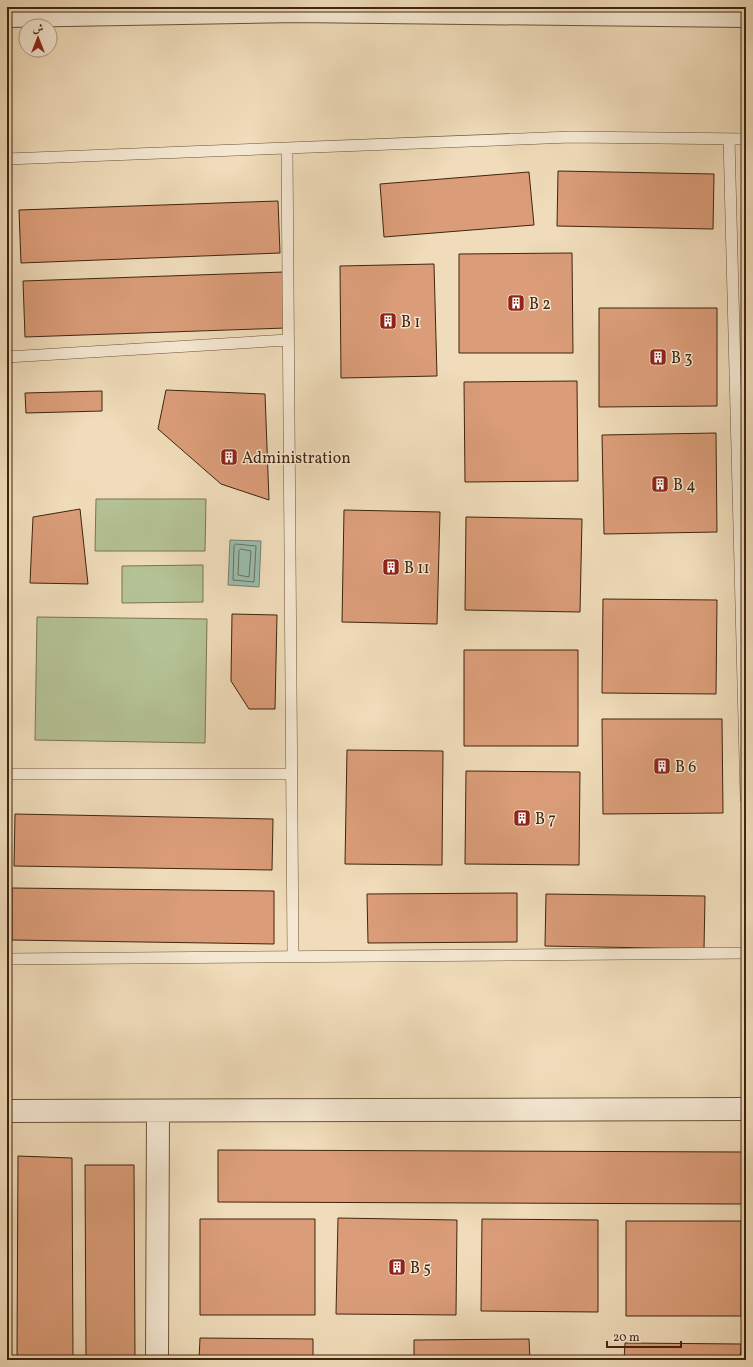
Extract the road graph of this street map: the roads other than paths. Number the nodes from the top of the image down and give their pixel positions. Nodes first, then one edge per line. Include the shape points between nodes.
1 (295, 9) edge
2 (7, 16) edge
3 (746, 16) edge
4 (729, 139) junction
5 (746, 139) edge
6 (287, 148) junction
7 (7, 160) edge
8 (288, 340) junction
9 (7, 357) edge
10 (743, 559) edge
11 (7, 774) edge
12 (291, 774) junction
13 (746, 798) edge
14 (746, 953) edge
15 (293, 955) junction
16 (7, 959) edge
17 (746, 1109) edge
18 (7, 1111) edge
19 (158, 1111) junction
20 (157, 1360) edge

1 - 2 street
1 - 3 street
4 - 5 lane
4 - 6 lane via 571,138
4 - 10 lane
6 - 7 lane
6 - 8 lane
8 - 9 lane
8 - 12 lane
10 - 13 lane
11 - 12 lane
12 - 15 lane
14 - 15 lane
15 - 16 lane
17 - 19 street
18 - 19 street
19 - 20 street

